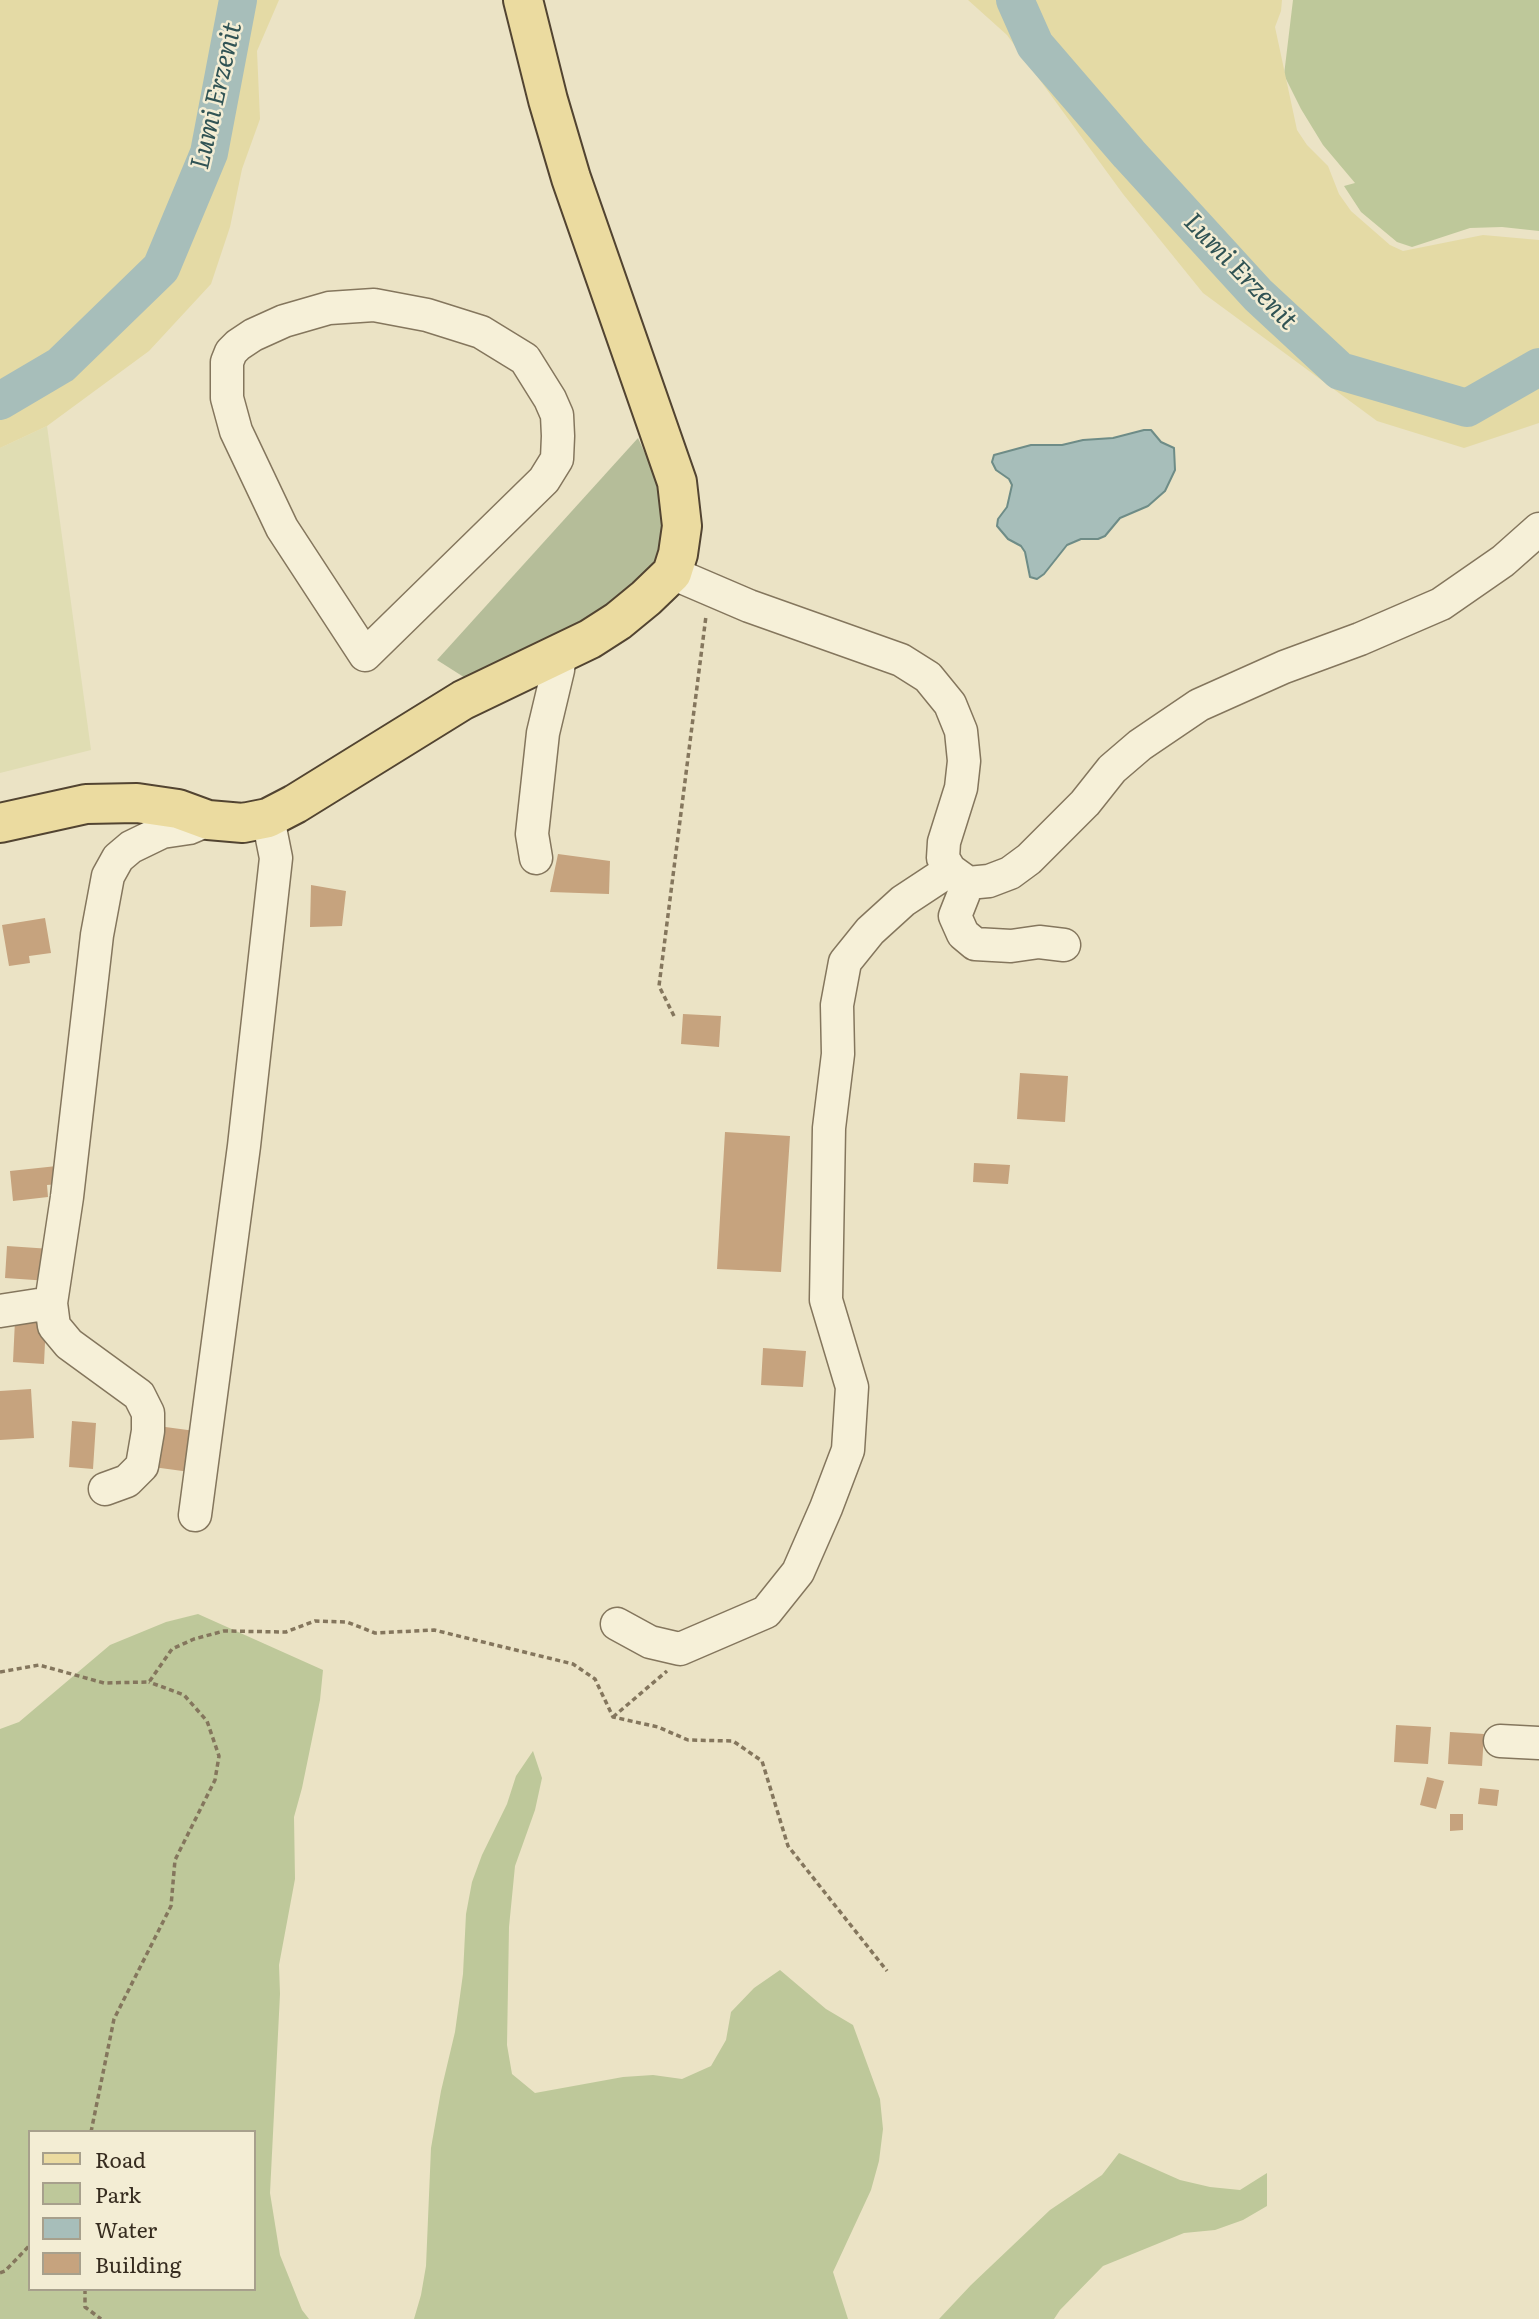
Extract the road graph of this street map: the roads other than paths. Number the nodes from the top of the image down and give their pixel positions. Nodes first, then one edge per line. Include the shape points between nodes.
1 (523, 0) edge
2 (1539, 529) edge
3 (672, 573) junction
4 (560, 652) junction
5 (365, 655) joint
6 (268, 818) junction
7 (208, 820) junction
8 (0, 823) edge
9 (536, 858) dead end
10 (959, 877) junction
11 (1064, 945) dead end
12 (51, 1304) junction
13 (0, 1311) edge
14 (105, 1489) dead end
15 (195, 1515) dead end
16 (617, 1624) dead end
17 (1500, 1741) dead end
18 (1539, 1743) edge

1 - 3 main road via 571,178 677,482 682,526
2 - 10 street via 1503,561 1441,604 1199,705 1112,769 1085,803 1010,873 989,881
3 - 4 main road via 618,621
3 - 10 street via 901,660 928,677 950,704 961,731 961,788 943,858
4 - 6 main road via 463,700
4 - 9 street via 542,733 532,834
5 - 5 street via 282,528 236,431 227,398 227,362 238,345 284,321 329,308 374,305 481,332 525,359 551,399 558,436 557,459 544,480
6 - 7 main road via 243,823
6 - 15 street via 276,858
7 - 8 main road via 178,809 137,803 86,804
7 - 12 street via 162,832 131,847 107,876
10 - 11 street via 956,916 963,934 975,944
10 - 16 street via 903,901 845,962 837,1005 838,1054 830,1128 826,1300 852,1387 848,1450 797,1572 766,1612 680,1648 650,1642
12 - 13 street
12 - 14 street via 54,1326 69,1344 139,1395 148,1413 142,1466 127,1481
17 - 18 street

